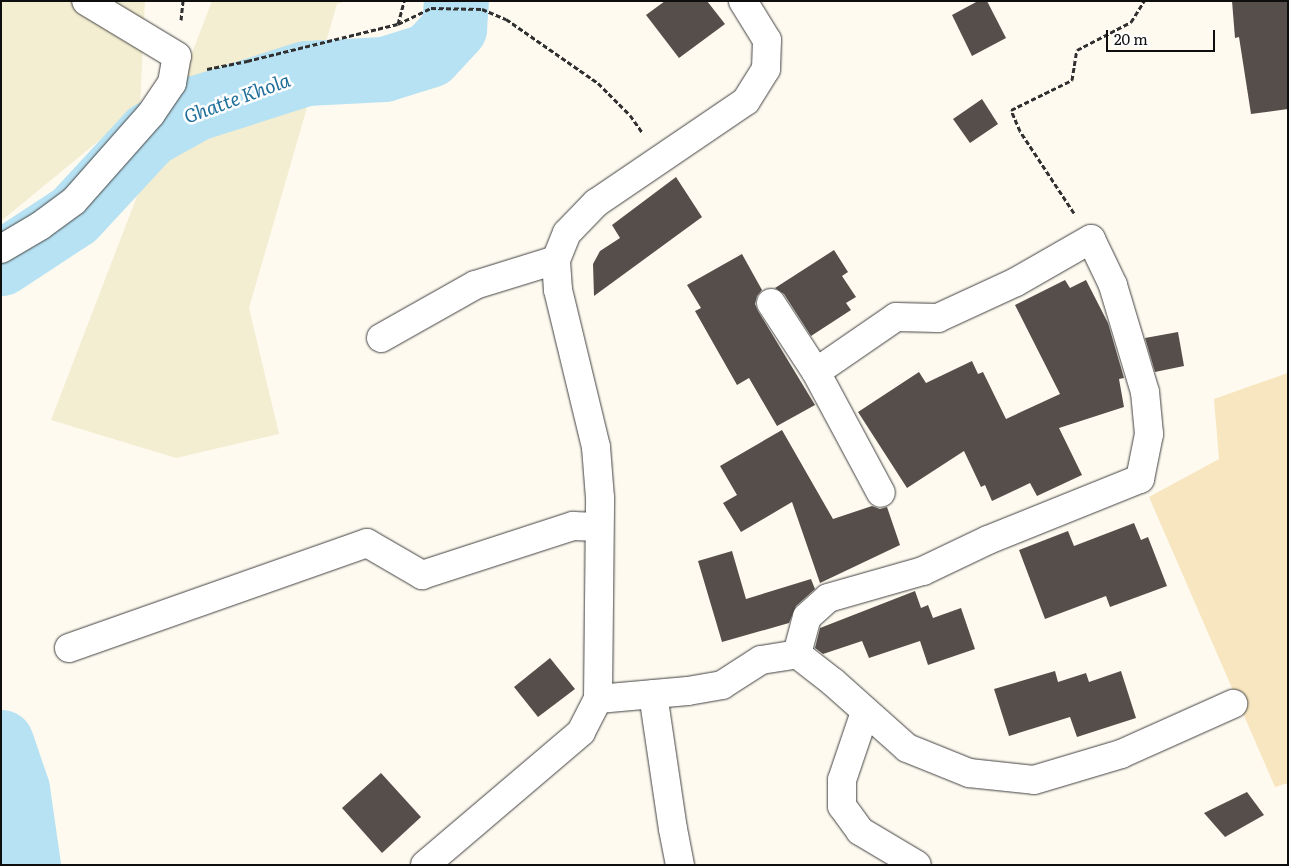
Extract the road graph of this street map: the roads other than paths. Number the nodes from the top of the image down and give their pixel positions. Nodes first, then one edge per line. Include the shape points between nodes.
1 (86, 1) edge
2 (743, 1) edge
3 (1, 249) edge
4 (556, 260) junction
5 (771, 303) dead end
6 (381, 338) dead end
7 (816, 372) junction
8 (882, 493) dead end
9 (599, 527) junction
10 (69, 648) dead end
11 (797, 654) junction
12 (653, 694) junction
13 (598, 699) junction
14 (1233, 704) dead end
15 (865, 712) junction
16 (425, 865) edge
17 (680, 865) edge
18 (917, 865) edge

1 - 3 street via 177,56 172,84 74,201
2 - 4 street via 767,40 766,69 746,100 596,203 567,233
4 - 6 street via 475,285
4 - 9 street via 558,290 596,446
5 - 7 street
7 - 8 street
7 - 11 street via 896,317 938,318 1016,282 1091,239 1113,285 1145,392 1149,434 1140,478 988,540 923,571 828,598 807,617
9 - 10 street via 573,526 422,575 367,543
9 - 13 street
11 - 12 street via 761,660 722,685
11 - 15 street
12 - 13 street
12 - 17 street
13 - 16 street via 581,732
14 - 15 street via 1121,754 1034,780 969,773 916,752
15 - 18 street via 842,780 842,806 860,831

